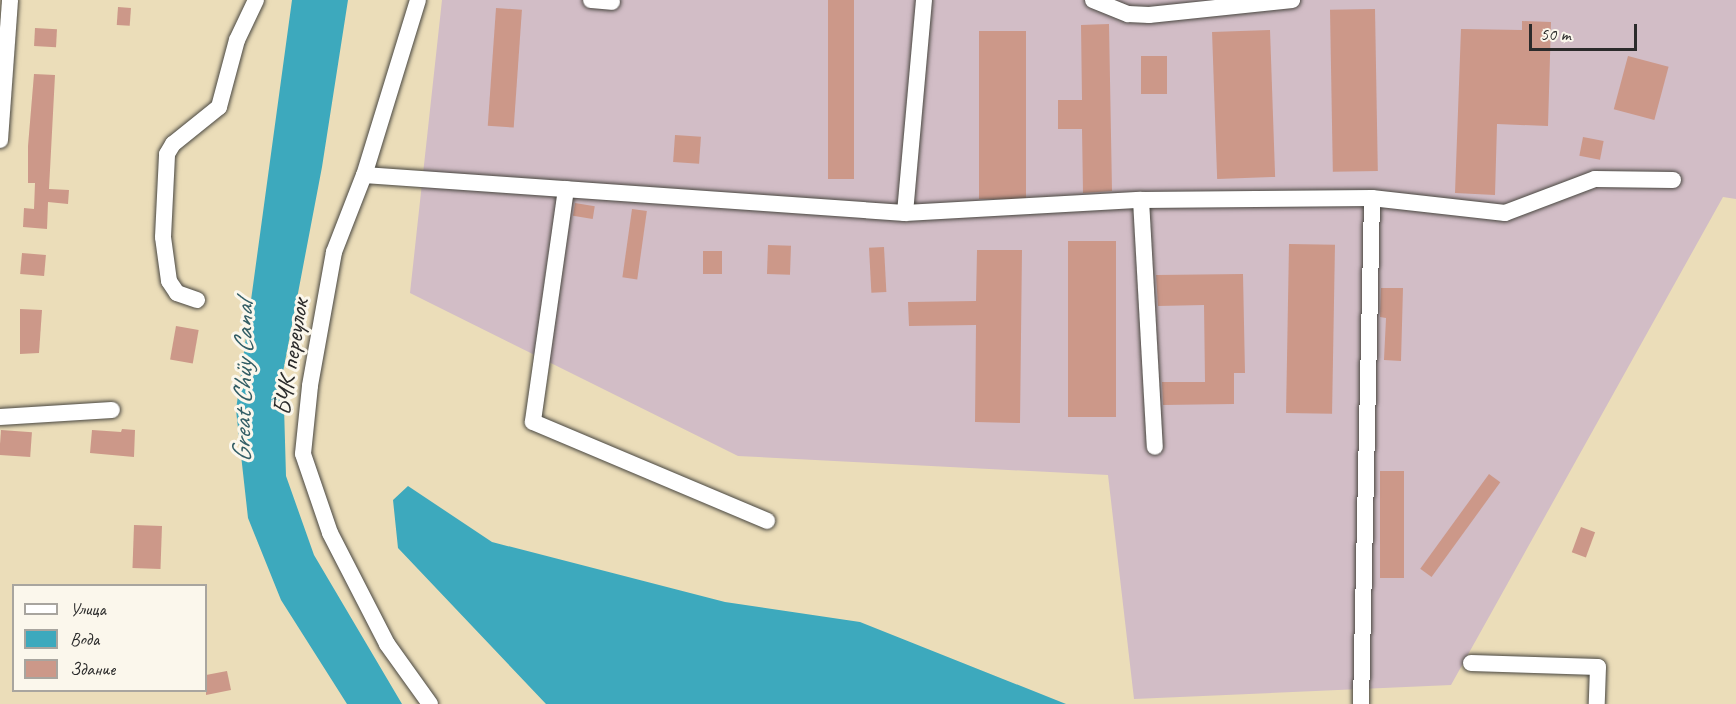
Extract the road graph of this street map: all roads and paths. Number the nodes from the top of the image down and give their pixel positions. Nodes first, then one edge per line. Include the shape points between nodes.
1 (10, 0) edge
2 (256, 0) edge
3 (418, 0) edge
4 (591, 0) edge
5 (924, 0) edge
6 (1093, 0) edge
7 (1292, 0) edge
8 (612, 2) dead end
9 (0, 140) edge
10 (364, 175) junction
11 (1673, 180) dead end
12 (566, 189) junction
13 (1372, 198) junction
14 (1141, 200) junction
15 (905, 213) junction
16 (197, 300) dead end
17 (112, 410) dead end
18 (0, 417) edge
19 (1155, 447) dead end
20 (767, 520) dead end
21 (1472, 663) dead end
22 (1364, 703) edge
23 (430, 704) edge
24 (1597, 704) edge

1 - 9 street
2 - 16 street via 237,40 219,107 173,144 167,154 163,237 169,281 177,293
3 - 10 street, БЧК переулок
4 - 8 street
5 - 15 street
6 - 7 street via 1128,14 1149,15
10 - 12 street
10 - 23 street, БЧК переулок via 334,252 310,386 303,454 330,533 387,644
11 - 13 street via 1595,178 1504,213
12 - 15 street
12 - 20 street via 534,422
13 - 14 street
13 - 22 street
14 - 15 street
14 - 19 street
17 - 18 street
21 - 24 street via 1598,668

